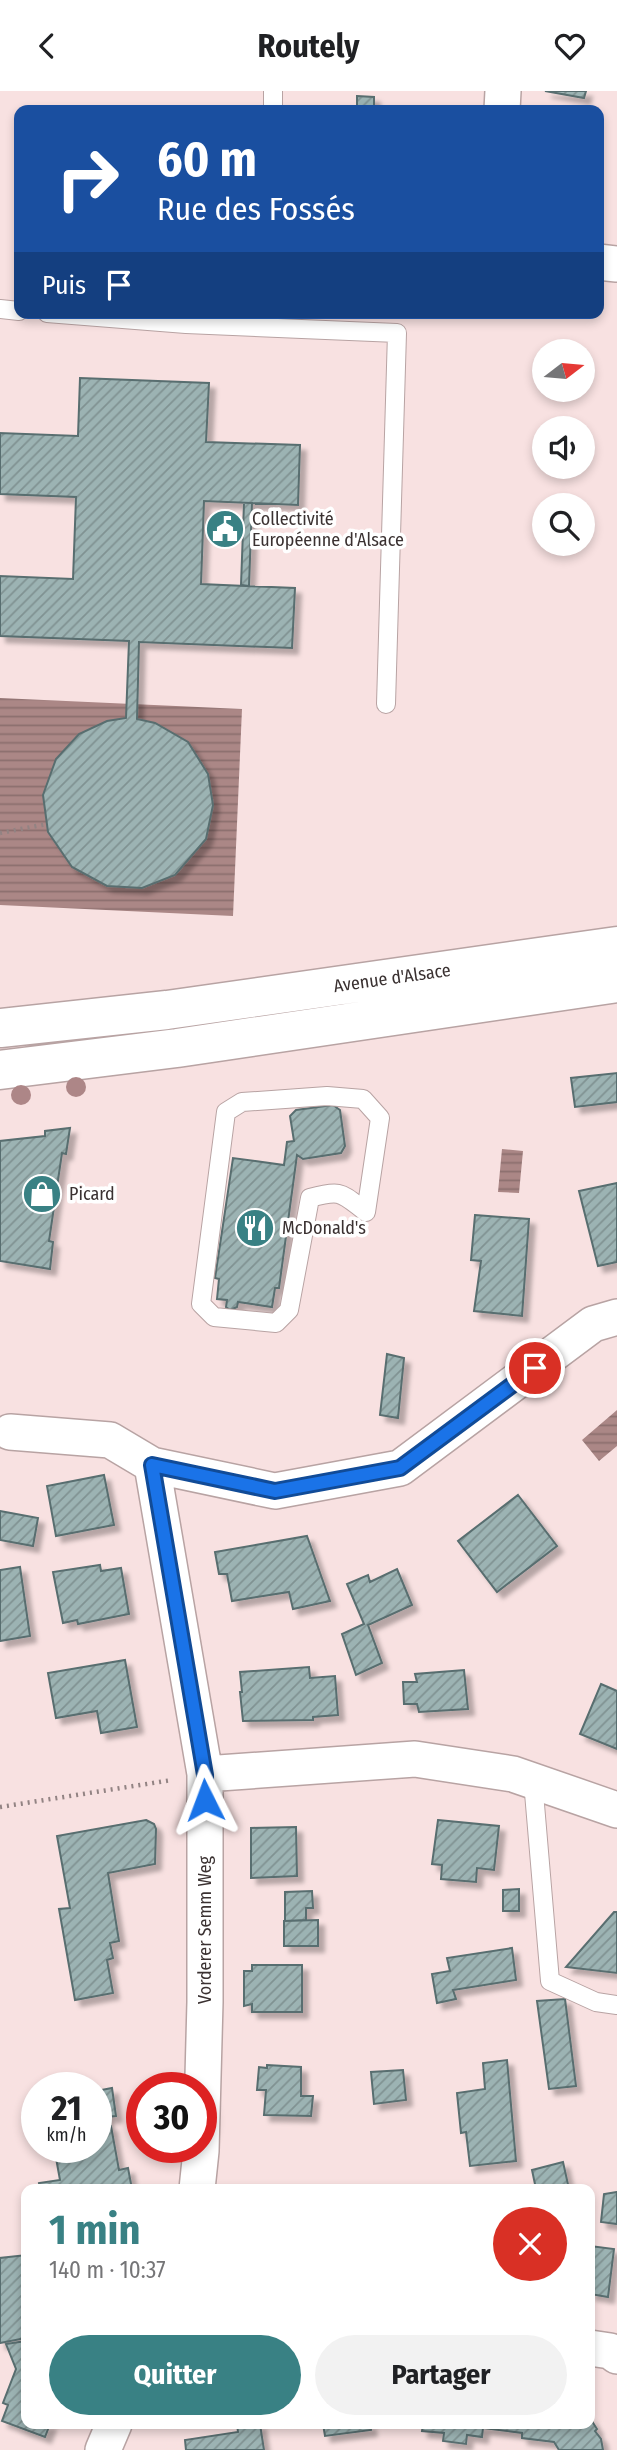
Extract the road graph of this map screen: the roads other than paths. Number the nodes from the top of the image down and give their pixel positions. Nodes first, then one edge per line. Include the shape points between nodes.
1 (123, 319) edge
2 (270, 321) edge
3 (386, 704) dead end
4 (617, 946) edge
5 (617, 983) edge
6 (167, 1010) junction
7 (0, 1028) edge
8 (177, 1048) junction
9 (0, 1070) edge
10 (366, 1212) joint
11 (617, 1317) edge
12 (10, 1431) dead end
13 (152, 1465) junction
14 (205, 1775) junction
15 (533, 1781) junction
16 (617, 1809) edge
17 (617, 2005) edge
18 (198, 2184) edge
19 (595, 2349) edge
20 (617, 2356) edge
21 (112, 2429) edge
22 (103, 2450) edge

1 - 2 lane via 186,324
2 - 3 lane via 397,333
4 - 6 main road, Avenue d'Alsace
5 - 8 main road
6 - 7 main road, Avenue d'Alsace
6 - 8 main road
8 - 9 main road
10 - 10 lane via 341,1193 310,1198 289,1310 276,1323 215,1317 201,1304 226,1112 242,1103 327,1096 363,1099 380,1118
11 - 13 street via 593,1324 400,1468 275,1491
12 - 13 street via 110,1440
13 - 14 street, Vorderer Semm Weg
14 - 15 street via 415,1759
14 - 18 street, Vorderer Semm Weg
15 - 16 street
15 - 17 lane via 551,1981 596,2002
19 - 20 street
21 - 22 street

